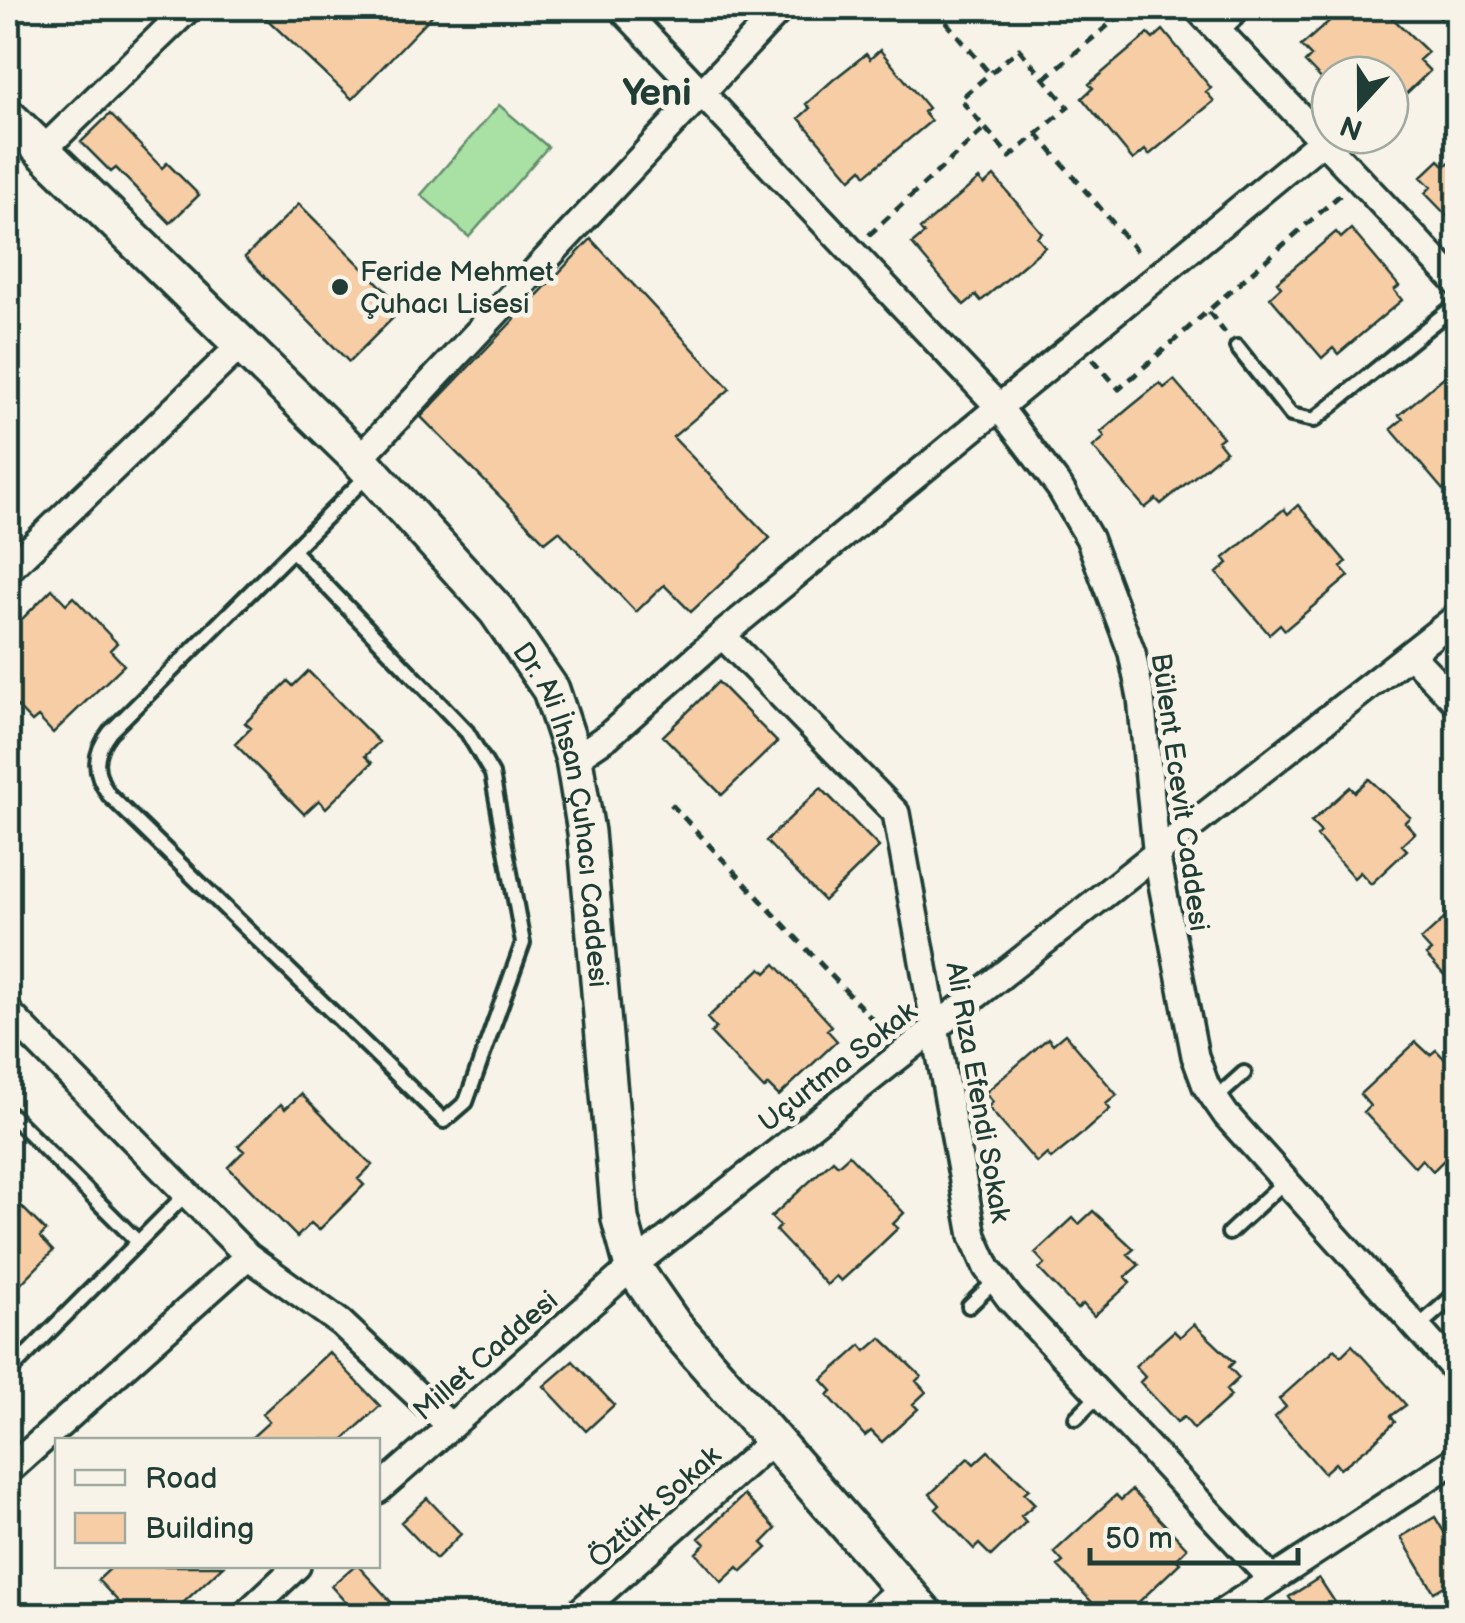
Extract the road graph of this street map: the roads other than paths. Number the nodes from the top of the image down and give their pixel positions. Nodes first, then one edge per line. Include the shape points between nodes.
1 (190, 8) edge
2 (621, 8) edge
3 (781, 8) edge
4 (1196, 8) edge
5 (1247, 8) edge
6 (1442, 8) edge
7 (1458, 24) edge
8 (1220, 33) junction
9 (700, 92) junction
10 (8, 117) edge
11 (1310, 131) edge
12 (44, 149) junction
13 (1310, 150) edge
14 (1333, 155) edge
15 (1458, 284) edge
16 (1458, 302) edge
17 (244, 342) junction
18 (1237, 346) road end
19 (998, 406) junction
20 (365, 466) junction
21 (294, 552) junction
22 (8, 570) edge
23 (1458, 616) edge
24 (722, 635) junction
25 (1410, 654) junction
26 (1458, 704) edge
27 (574, 759) junction
28 (1156, 858) junction
29 (8, 1012) edge
30 (937, 1025) junction
31 (1244, 1073) dead end
32 (1214, 1100) junction
33 (8, 1112) edge
34 (1285, 1180) junction
35 (186, 1194) junction
36 (1229, 1233) dead end
37 (138, 1242) junction
38 (248, 1256) junction
39 (633, 1267) junction
40 (996, 1280) junction
41 (1451, 1298) dead end
42 (969, 1306) dead end
43 (1417, 1328) junction
44 (8, 1373) edge
45 (1458, 1374) edge
46 (1099, 1395) junction
47 (1076, 1418) dead end
48 (448, 1424) junction
49 (772, 1441) junction
50 (1458, 1458) edge
51 (8, 1471) edge
52 (380, 1488) edge
53 (295, 1568) edge
54 (1272, 1580) junction
55 (901, 1588) junction
56 (244, 1616) edge
57 (575, 1616) edge
58 (870, 1616) edge
59 (928, 1616) edge
60 (1217, 1616) edge

1 - 12 street
2 - 9 street, Bülent Ecevit Caddesi
3 - 9 street
4 - 8 street
5 - 8 lane
6 - 7 lane
8 - 11 street
9 - 19 street, Bülent Ecevit Caddesi
9 - 20 street
10 - 12 street, Dr. Ali İhsan Çuhacı Caddesi
12 - 17 street, Dr. Ali İhsan Çuhacı Caddesi
13 - 19 street
14 - 15 street
16 - 18 lane via 1314,420 1291,415
17 - 20 street, Dr. Ali İhsan Çuhacı Caddesi
17 - 22 street
19 - 24 street
19 - 28 street, Bülent Ecevit Caddesi via 1060,488 1112,590 1141,698
20 - 21 lane
20 - 27 street, Dr. Ali İhsan Çuhacı Caddesi via 524,648 551,690
21 - 21 lane via 110,732 96,768 109,795 444,1121 466,1102 523,943 492,774 467,732
23 - 25 street, Uçurtma Sokak
24 - 27 street
24 - 30 street, Ali Rıza Efendi Sokak via 896,813
25 - 26 street
25 - 28 street, Uçurtma Sokak
27 - 39 street, Dr. Ali İhsan Çuhacı Caddesi via 620,1219
28 - 30 street, Uçurtma Sokak
28 - 32 street, Bülent Ecevit Caddesi via 1195,1056
29 - 35 street
30 - 39 street, Uçurtma Sokak
30 - 40 street, Ali Rıza Efendi Sokak via 974,1236
31 - 32 lane
32 - 34 street, Bülent Ecevit Caddesi
33 - 37 lane
34 - 36 lane
34 - 43 street, Bülent Ecevit Caddesi
35 - 37 lane
35 - 38 street
37 - 44 lane
38 - 48 street via 341,1323
38 - 51 street
39 - 48 street, Millet Caddesi
39 - 49 street, Dr. Ali İhsan Çuhacı Caddesi
40 - 42 lane
40 - 46 street, Ali Rıza Efendi Sokak
41 - 43 lane
43 - 45 street, Bülent Ecevit Caddesi
46 - 47 lane
46 - 54 street, Ali Rıza Efendi Sokak
48 - 52 street, Millet Caddesi
49 - 55 street, Dr. Ali İhsan Çuhacı Caddesi
49 - 57 street, Öztürk Sokak
50 - 54 street
53 - 56 street
54 - 60 street
55 - 58 street
55 - 59 street, Dr. Ali İhsan Çuhacı Caddesi

